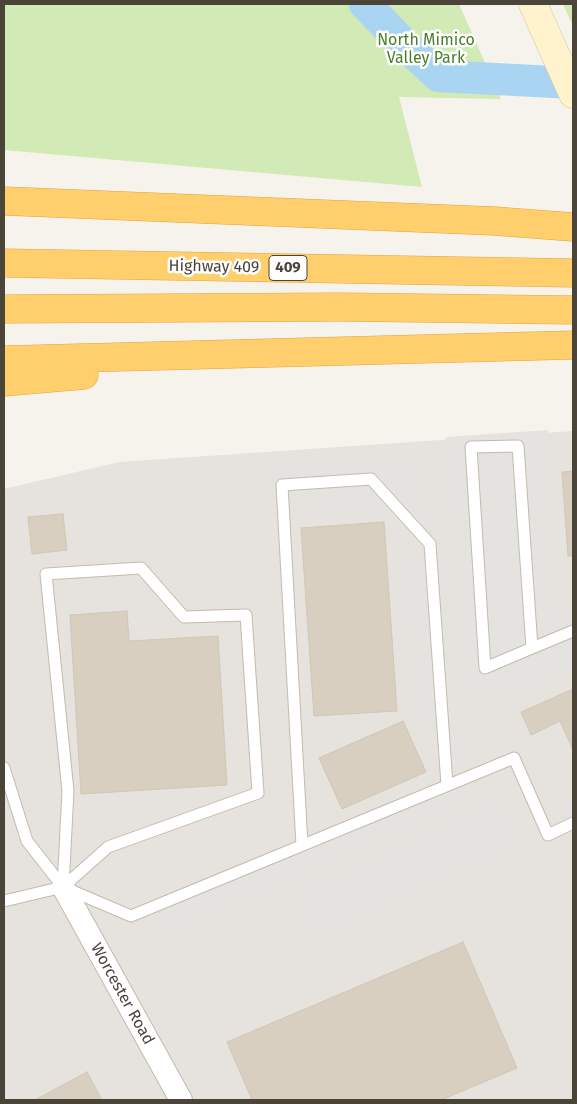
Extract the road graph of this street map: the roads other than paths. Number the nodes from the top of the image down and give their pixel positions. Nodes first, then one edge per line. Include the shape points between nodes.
1 (533, 4) edge
2 (573, 94) edge
3 (4, 201) edge
4 (573, 227) edge
5 (4, 263) edge
6 (573, 273) edge
7 (4, 309) edge
8 (573, 310) edge
9 (573, 345) edge
10 (362, 351) junction
11 (4, 360) edge
12 (4, 382) edge
13 (573, 631) edge
14 (532, 648) junction
15 (4, 768) edge
16 (447, 785) junction
17 (573, 824) edge
18 (302, 845) junction
19 (63, 887) junction
20 (4, 901) edge
21 (181, 1100) edge

1 - 2 main road
3 - 4 highway
5 - 6 highway, Highway 409 / 409
7 - 8 highway via 339,307
9 - 10 highway
10 - 11 highway
10 - 12 highway
13 - 14 lane
14 - 14 lane via 484,668 471,447 518,446
15 - 19 lane via 27,840
16 - 17 lane via 514,758 548,835
16 - 18 lane
16 - 18 lane via 430,544 371,479 282,485
18 - 19 lane via 131,916
19 - 19 lane via 68,790 46,574 141,568 184,617 246,614 258,793 108,847
19 - 20 lane
19 - 21 street, Worcester Road

